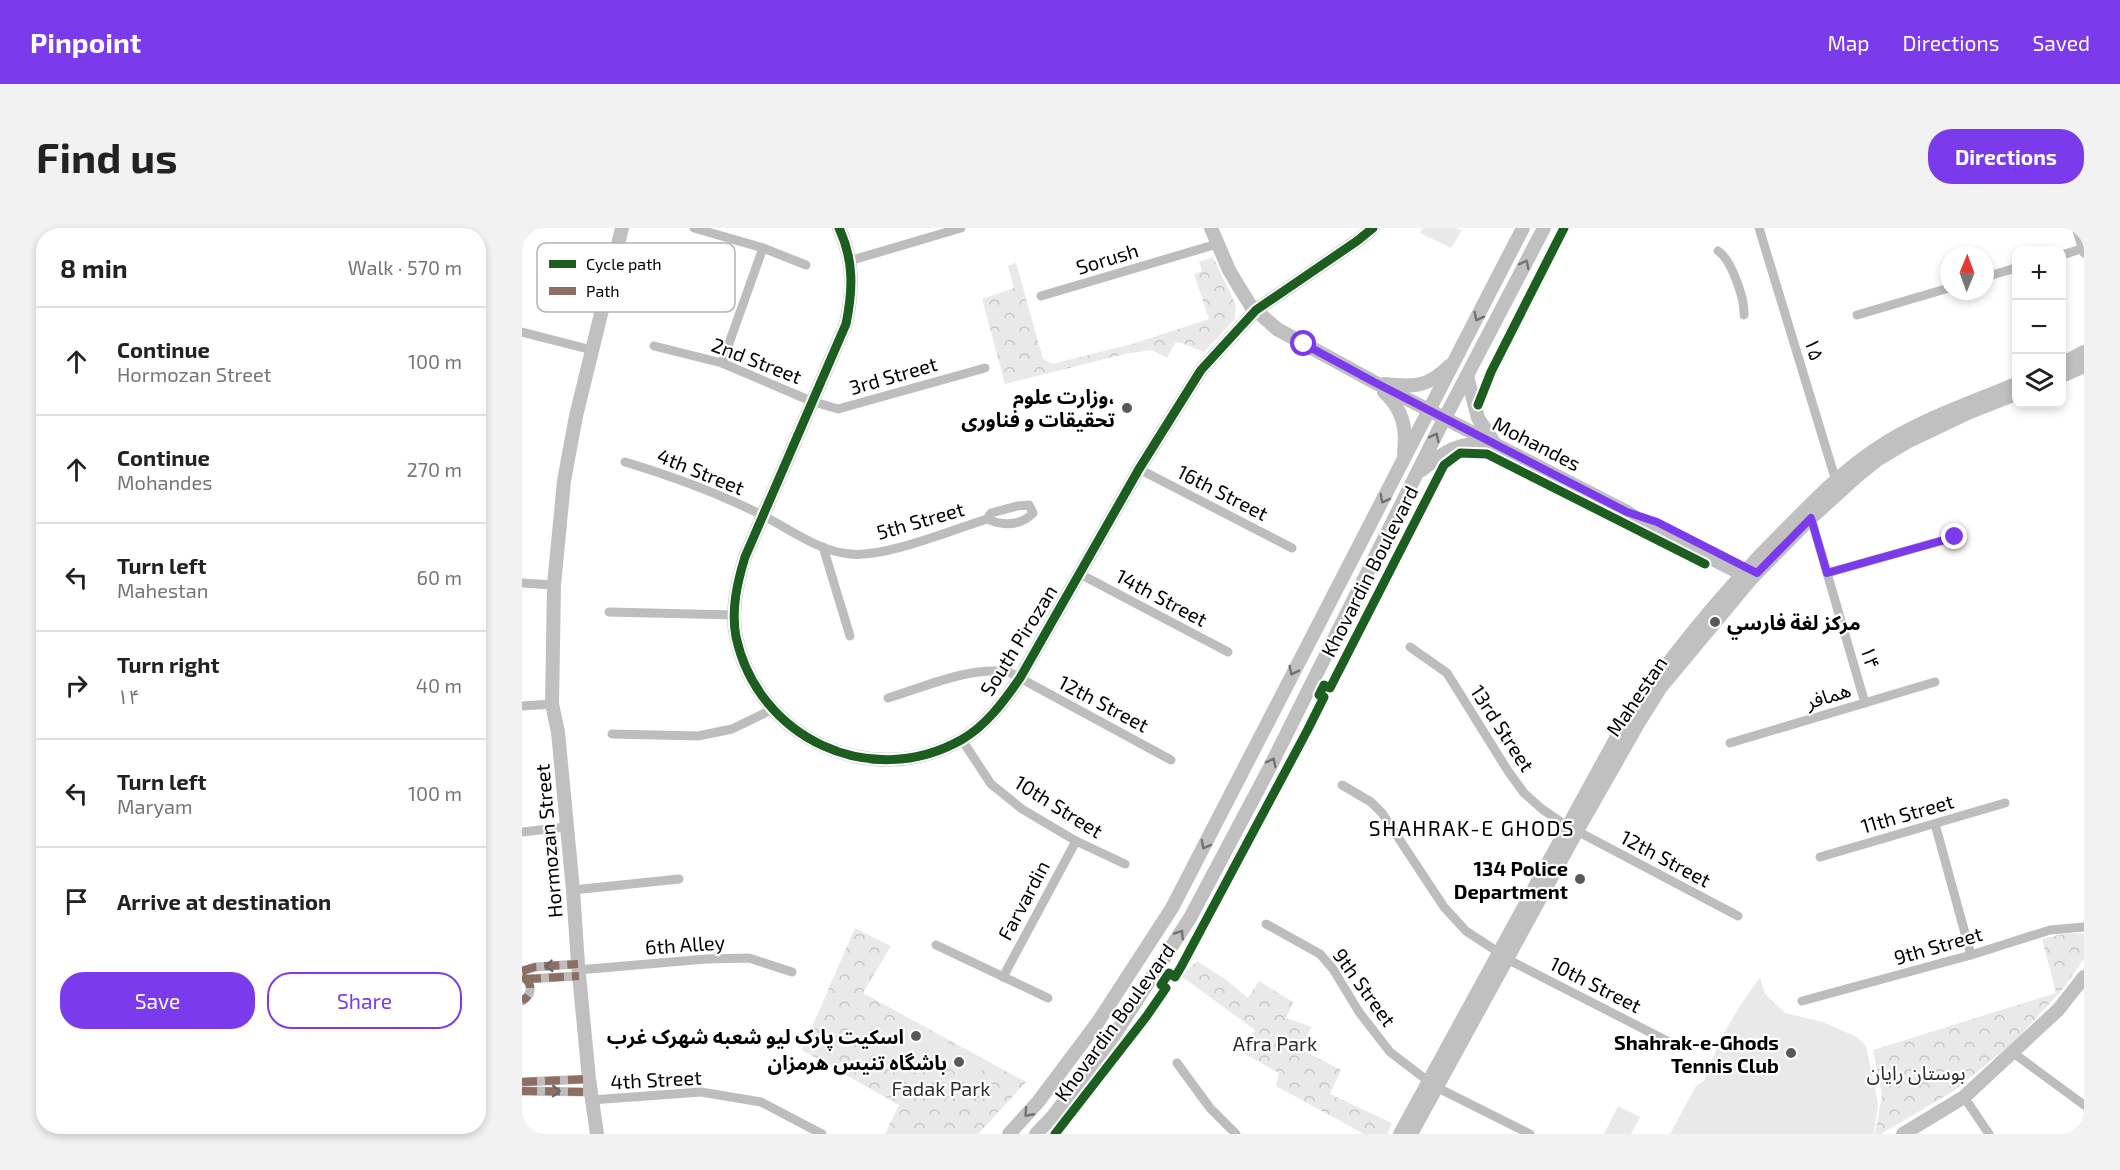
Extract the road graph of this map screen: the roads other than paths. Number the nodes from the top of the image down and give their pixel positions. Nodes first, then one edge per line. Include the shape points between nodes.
1 (622, 228) edge
2 (694, 228) edge
3 (839, 228) edge
4 (961, 228) edge
5 (1211, 228) edge
6 (1373, 228) edge
7 (1524, 228) edge
8 (1544, 228) edge
9 (1759, 228) edge
10 (2076, 228) edge
11 (618, 243) edge
12 (1217, 244) junction
13 (764, 248) junction
14 (2083, 250) edge
15 (1718, 251) dead end
16 (2066, 254) edge
17 (849, 261) junction
18 (806, 265) dead end
19 (2012, 269) edge
20 (1994, 274) edge
21 (1940, 291) edge
22 (1041, 296) dead end
23 (1256, 310) junction
24 (601, 312) edge
25 (1744, 315) dead end
26 (1857, 315) dead end
27 (522, 332) edge
28 (654, 346) dead end
29 (592, 350) junction
30 (2084, 352) edge
31 (1457, 358) junction
32 (2066, 361) edge
33 (722, 363) junction
34 (2084, 366) edge
35 (985, 368) dead end
36 (2066, 374) edge
37 (1467, 376) junction
38 (1374, 382) junction
39 (2012, 386) edge
40 (2012, 396) edge
41 (811, 401) junction
42 (1429, 409) junction
43 (1446, 418) junction
44 (1494, 443) junction
45 (625, 462) dead end
46 (1402, 465) junction
47 (1138, 470) junction
48 (1418, 473) junction
49 (1838, 486) junction
50 (1808, 513) junction
51 (763, 516) junction
52 (987, 519) dead end
53 (1955, 537) dead end
54 (824, 547) junction
55 (1292, 548) dead end
56 (1749, 573) junction
57 (1827, 573) junction
58 (1080, 574) junction
59 (522, 583) edge
60 (554, 585) junction
61 (609, 612) dead end
62 (735, 615) junction
63 (850, 636) dead end
64 (1410, 647) dead end
65 (1228, 652) dead end
66 (1020, 678) junction
67 (1935, 682) dead end
68 (888, 698) dead end
69 (1865, 703) junction
70 (552, 704) junction
71 (522, 706) edge
72 (771, 710) junction
73 (612, 734) dead end
74 (962, 740) junction
75 (1730, 743) dead end
76 (1172, 760) dead end
77 (1342, 785) dead end
78 (2005, 803) dead end
79 (1935, 824) junction
80 (566, 827) junction
81 (1572, 829) junction
82 (522, 832) edge
83 (1076, 841) junction
84 (1820, 857) dead end
85 (1125, 864) dead end
86 (679, 879) dead end
87 (573, 890) junction
88 (1738, 916) dead end
89 (1266, 924) dead end
90 (2084, 927) edge
91 (936, 945) dead end
92 (1971, 955) junction
93 (1503, 956) junction
94 (578, 970) junction
95 (792, 972) dead end
96 (524, 975) edge
97 (1003, 977) junction
98 (2084, 977) edge
99 (1048, 998) dead end
100 (522, 1001) edge
101 (1802, 1001) dead end
102 (1669, 1042) dead end
103 (2012, 1052) junction
104 (1177, 1063) dead end
105 (528, 1084) edge
106 (1432, 1084) junction
107 (590, 1090) junction
108 (522, 1092) edge
109 (1964, 1097) junction
110 (2084, 1105) edge
111 (597, 1134) edge
112 (822, 1134) edge
113 (1009, 1134) edge
114 (1036, 1134) edge
115 (1236, 1134) edge
116 (1400, 1134) edge
117 (1411, 1134) edge
118 (1530, 1134) edge
119 (1903, 1134) edge
120 (1989, 1134) edge

1 - 11 street, Hormozan Street
2 - 13 street
3 - 17 street, South Pirozan
4 - 17 street
5 - 12 street
6 - 23 street, South Pirozan
7 -> 31 street, Khovardin Boulevard
37 -> 8 street, Khovardin Boulevard
9 - 49 street, ۱۵
10 - 14 street
12 - 22 street, Sorush
12 - 23 street
13 - 18 street
13 - 33 street
14 - 16 street
15 - 25 street via 1726,257 1742,298
17 - 41 street, South Pirozan via 852,296 846,324
19 - 20 street
21 - 26 street
23 - 38 street via 1277,329
23 - 47 street, South Pirozan via 1201,370
24 - 29 street, Hormozan Street
27 - 29 street
28 - 33 street, 2nd Street
29 - 60 street, Hormozan Street via 564,481
30 - 32 street
31 - 38 street via 1431,381 1411,386
31 - 42 street, Khovardin Boulevard
33 - 41 street, 2nd Street
34 - 36 street
35 - 41 street, 3rd Street via 846,408 830,408
37 - 43 street, Khovardin Boulevard
37 - 44 street via 1478,418
38 - 42 street
38 - 46 street via 1391,398 1404,422
39 - 49 street via 1926,421 1878,448
40 - 49 street via 1907,442
41 - 51 street, South Pirozan
42 - 43 street, Mohandes
42 - 46 street, Khovardin Boulevard
43 - 44 street, Mohandes
48 -> 43 street, Khovardin Boulevard
44 - 48 street via 1456,446
44 - 56 street, Mohandes via 1651,528
45 - 51 street, 4th Street via 673,476
46 -> 113 street, Khovardin Boulevard via 1172,908 1098,1022
47 - 55 street, 16th Street
47 - 58 street, South Pirozan
114 -> 48 street, Khovardin Boulevard via 1115,1034 1190,918
49 - 50 street
50 - 56 street
50 - 57 street, ۱۴
51 - 54 street, 5th Street
51 - 62 street, South Pirozan via 738,580
52 - 54 street, 5th Street via 880,553 850,554
53 - 57 street
54 - 63 street
56 - 81 street, Mahestan via 1659,674
57 - 69 street, ۱۴
58 - 65 street, 14th Street
58 - 66 street, South Pirozan
59 - 60 street
60 - 70 street, Hormozan Street
61 - 62 street
62 - 72 street, South Pirozan via 736,636 750,677
64 - 81 street, 13rd Street via 1447,673 1524,793
66 - 68 street, 12th Street via 1008,672 983,672
66 - 74 street, South Pirozan via 988,718
66 - 76 street, 12th Street
67 - 69 street, همافر
69 - 75 street, همافر
70 - 71 street
70 - 80 street, Hormozan Street
72 - 73 street via 732,729 698,736
72 - 74 street, South Pirozan via 815,742 863,759 902,759 932,753
74 - 83 street, 10th Street via 992,784 1022,809
77 - 93 street via 1382,813 1444,907 1466,931
78 - 79 street, 11th Street
79 - 84 street, 11th Street
79 - 92 street
80 - 82 street
80 - 87 street, Hormozan Street
81 - 88 street, 12th Street
81 - 93 street, Mahestan
83 - 85 street, 10th Street
83 - 97 street, Farvardin
86 - 87 street
87 - 94 street, Hormozan Street
89 - 106 street, 9th Street via 1320,954 1390,1052
90 - 92 street, 9th Street via 2050,930
91 - 97 street
92 - 101 street, 9th Street
93 - 102 street, 10th Street
93 - 106 street, Mahestan
94 - 95 street, 6th Alley via 749,958
94 - 96 street, 6th Alley via 535,967
94 - 107 street, Hormozan Street
96 - 100 street via 531,989
97 - 99 street
98 - 103 street via 2058,1010
103 - 109 street
103 - 110 street
104 - 115 street via 1210,1108
105 - 107 street, 4th Street
105 - 108 street, 4th Street
106 - 116 street
106 - 117 street, Mahestan
106 - 118 street, 9th Street
107 - 111 street, Hormozan Street
107 - 112 street, 4th Street via 700,1092 761,1102
109 - 119 street
109 - 120 street

